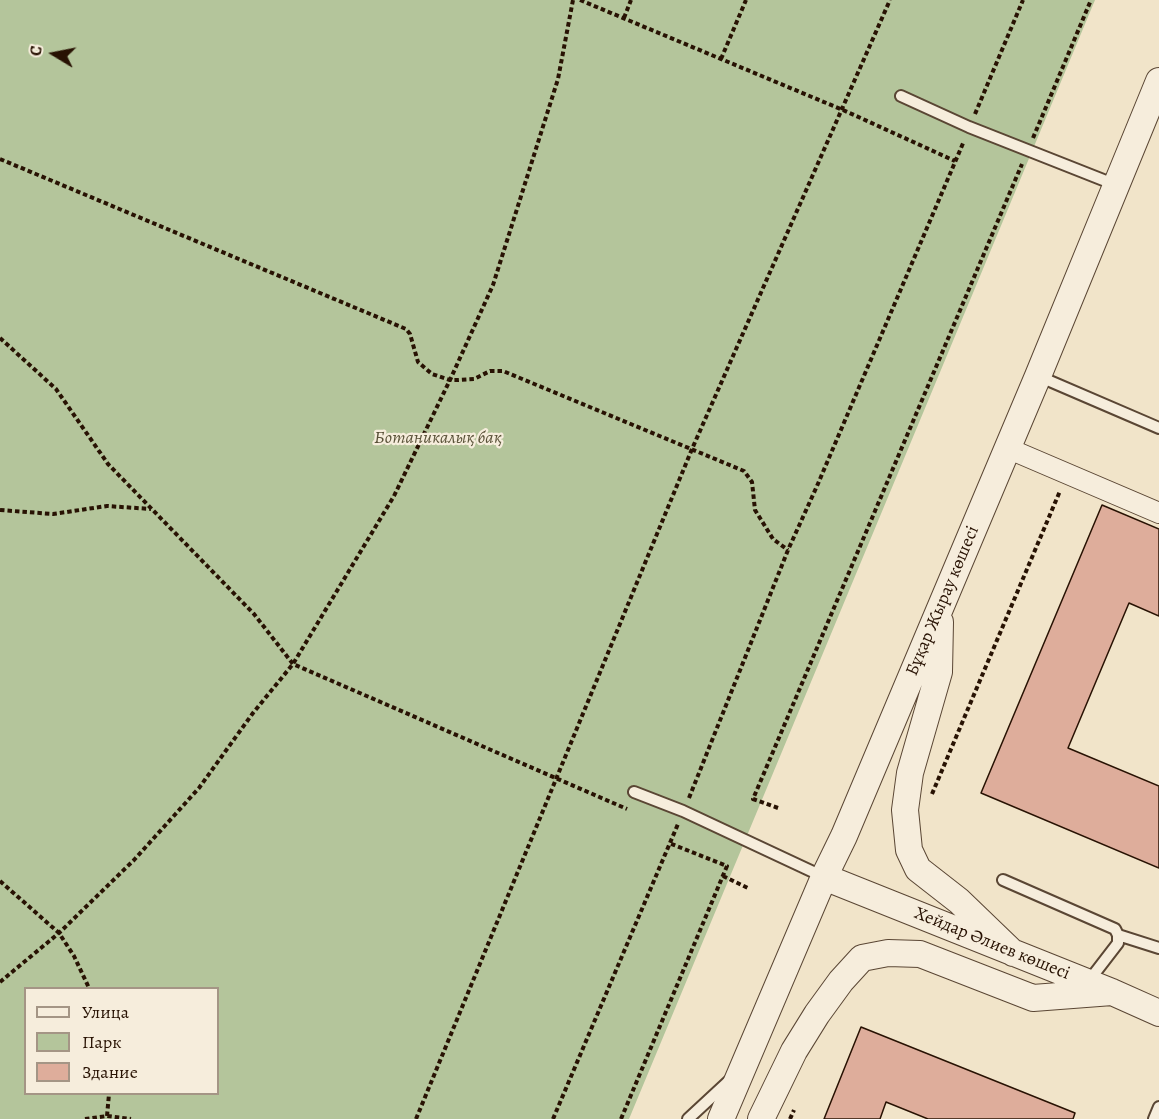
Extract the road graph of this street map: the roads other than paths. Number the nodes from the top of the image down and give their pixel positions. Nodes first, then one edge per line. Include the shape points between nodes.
1 (1159, 81) edge
2 (902, 96) dead end
3 (1116, 185) junction
4 (1038, 376) junction
5 (1159, 428) edge
6 (1007, 448) junction
7 (1159, 513) edge
8 (940, 607) junction
9 (634, 792) dead end
10 (824, 877) junction
11 (1003, 879) dead end
12 (1118, 935) junction
13 (1159, 948) edge
14 (1013, 953) junction
15 (1088, 982) junction
16 (1112, 992) junction
17 (1159, 1013) edge
18 (743, 1069) junction
19 (1159, 1107) edge
20 (688, 1119) edge
21 (721, 1119) edge
22 (761, 1119) edge
23 (1154, 1119) edge

1 - 3 street, Бұқар Жырау көшесі
2 - 3 lane
3 - 4 street, Бұқар Жырау көшесі
4 - 5 lane
4 - 6 street, Бұқар Жырау көшесі
6 - 7 street
6 - 8 street, Бұқар Жырау көшесі
8 - 10 street, Бұқар Жырау көшесі
8 - 14 street via 939,672 910,773 905,810 909,850 918,869 959,901
9 - 10 lane
10 - 14 street, Хейдар Әлиев көшесі
10 - 18 street, Бұқар Жырау көшесі
11 - 12 lane via 1115,929
12 - 13 lane
12 - 15 lane via 1118,943
14 - 15 street, Хейдар Әлиев көшесі
15 - 16 street, Хейдар Әлиев көшесі
16 - 17 street, Хейдар Әлиев көшесі
16 - 22 street via 1033,998 920,954 888,953 862,958 811,1023
18 - 20 lane
18 - 21 street, Бұқар Жырау көшесі
19 - 23 lane

